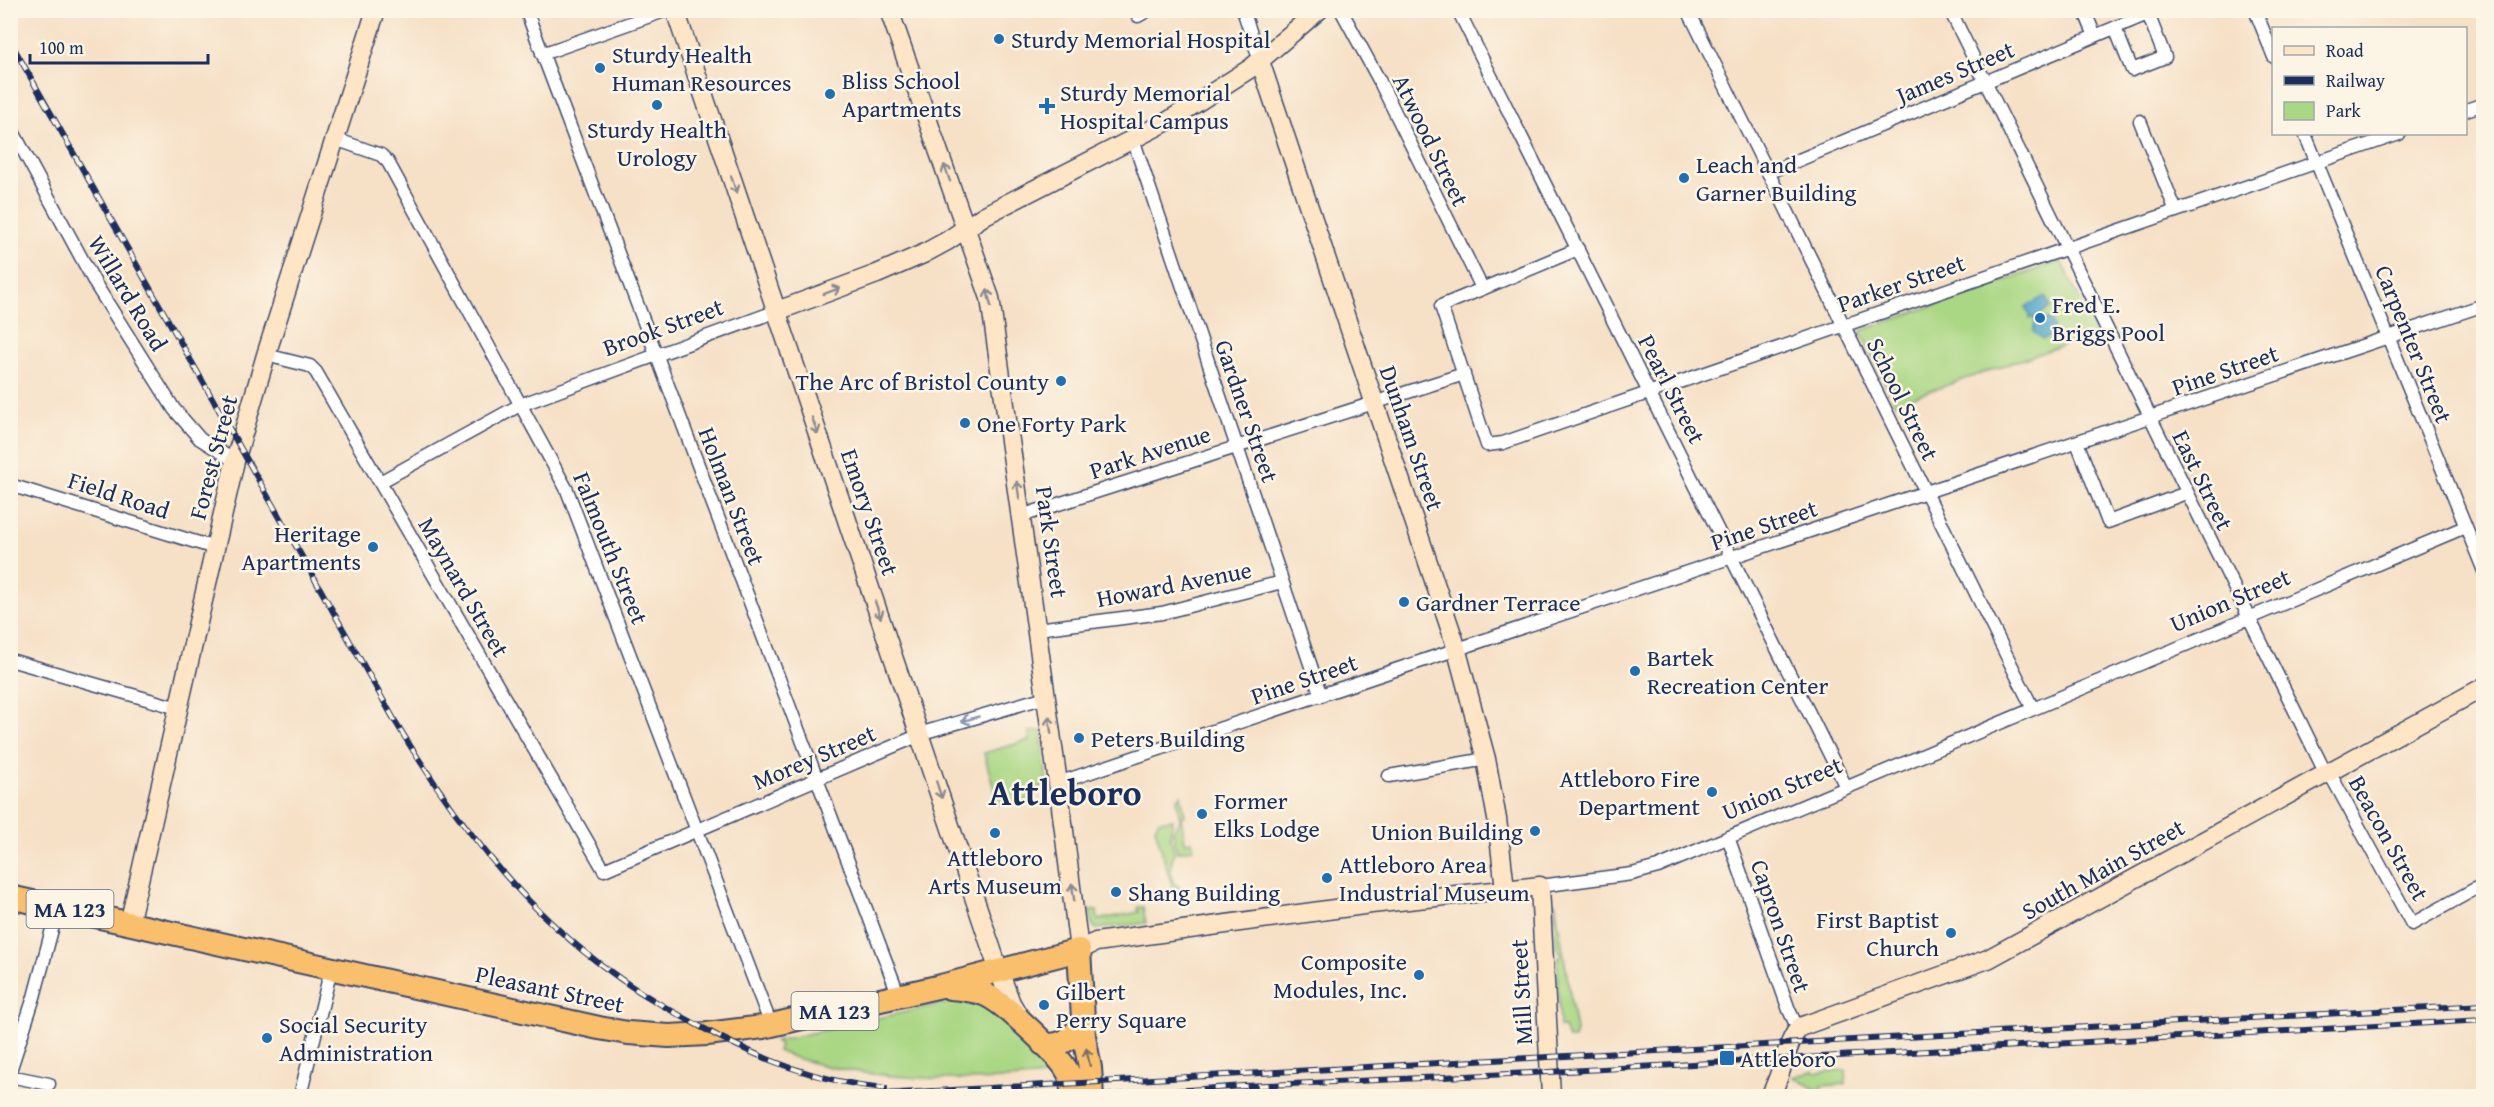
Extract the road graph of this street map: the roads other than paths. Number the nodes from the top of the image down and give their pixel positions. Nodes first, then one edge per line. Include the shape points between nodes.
1 (376, 10) edge
2 (526, 10) edge
3 (667, 10) edge
4 (675, 10) edge
5 (889, 10) edge
6 (1243, 10) edge
7 (1319, 10) edge
8 (1341, 10) edge
9 (1458, 10) edge
10 (1950, 10) edge
11 (2084, 10) edge
12 (2255, 10) edge
13 (1692, 12) edge
14 (2152, 12) edge
15 (2115, 28) junction
16 (2095, 36) junction
17 (2272, 52) edge
18 (542, 54) junction
19 (1260, 61) junction
20 (1985, 82) junction
21 (2484, 104) edge
22 (2467, 110) edge
23 (2140, 121) dead end
24 (10, 126) edge
25 (2305, 135) edge
26 (2396, 135) edge
27 (335, 139) junction
28 (1132, 139) junction
29 (2317, 162) junction
30 (1768, 173) junction
31 (2176, 211) junction
32 (967, 228) junction
33 (1578, 249) junction
34 (2066, 249) junction
35 (1482, 288) junction
36 (2484, 305) edge
37 (777, 310) junction
38 (1844, 326) junction
39 (2388, 337) junction
40 (266, 354) junction
41 (656, 355) junction
42 (1464, 374) junction
43 (1650, 393) junction
44 (1375, 402) junction
45 (520, 405) junction
46 (2149, 417) junction
47 (2077, 442) junction
48 (1236, 447) junction
49 (235, 461) junction
50 (380, 482) junction
51 (10, 484) edge
52 (1926, 493) junction
53 (2186, 493) junction
54 (1021, 516) junction
55 (2465, 527) junction
56 (215, 548) junction
57 (1732, 558) junction
58 (2484, 571) edge
59 (1282, 582) junction
60 (2248, 618) junction
61 (1037, 629) junction
62 (1457, 650) junction
63 (10, 660) edge
64 (2484, 687) edge
65 (1321, 696) junction
66 (1046, 697) junction
67 (178, 708) junction
68 (2033, 709) junction
69 (920, 735) junction
70 (1486, 759) junction
71 (2328, 773) junction
72 (1389, 776) dead end
73 (817, 779) junction
74 (1058, 783) junction
75 (1846, 787) junction
76 (696, 830) junction
77 (1728, 837) junction
78 (604, 870) joint
79 (2484, 884) edge
80 (1540, 886) junction
81 (1506, 889) junction
82 (10, 897) edge
83 (58, 906) junction
84 (129, 924) junction
85 (1079, 950) junction
86 (331, 969) junction
87 (999, 970) junction
88 (937, 987) junction
89 (899, 996) junction
90 (1083, 1017) junction
91 (771, 1025) junction
92 (1027, 1026) junction
93 (1798, 1029) junction
94 (1043, 1044) junction
95 (10, 1071) edge
96 (10, 1076) edge
97 (49, 1084) dead end
98 (300, 1096) edge
99 (1072, 1096) edge
100 (1092, 1096) edge
101 (1551, 1096) edge
102 (1770, 1096) edge

1 - 27 main road, Forest Street
2 - 18 street, Holman Street
3 - 18 street
4 -> 37 main road, Emory Street
32 -> 5 main road, Park Street
6 - 19 street, Dunham Street
7 - 19 main road, Brook Street
8 - 35 street, Atwood Street
9 - 33 street, Pearl Street
10 - 20 street, East Street
11 - 16 street
12 - 17 street
13 - 30 street, School Street
14 - 15 street, James Street
14 - 15 street via 2165,57 2132,70
15 - 16 street, James Street
16 - 20 street, James Street
18 - 41 street, Holman Street
19 - 28 main road, Brook Street via 1197,103
19 - 44 main road, Dunham Street
20 - 30 street, James Street
20 - 34 street, East Street
21 - 22 street
23 - 31 street
24 - 49 street, Willard Road via 96,285 174,409 200,439
25 - 29 street, Carpenter Street
26 - 29 street, Parker Street
27 - 40 main road, Forest Street
27 - 45 street, Falmouth Street via 381,155 388,162
28 - 32 main road, Brook Street
28 - 48 street, Gardner Street
29 - 31 street, Parker Street
29 - 39 street, Carpenter Street
30 - 38 street, School Street
31 - 34 street, Parker Street
37 -> 32 main road, Brook Street via 904,262
54 -> 32 main road, Park Street via 992,306
33 - 35 street
33 - 43 street, Pearl Street
34 - 38 street, Parker Street
34 - 46 street, East Street
35 - 42 street via 1441,306
36 - 39 street, Pine Street
37 - 41 street, Brook Street
37 -> 69 main road, Emory Street
38 - 43 street, Parker Street
38 - 52 street, School Street
39 - 46 street, Pine Street
39 - 55 street, Carpenter Street
40 - 49 main road, Forest Street
40 - 50 street, Maynard Street via 314,369
41 - 45 street, Brook Street
41 - 73 street, Holman Street
42 - 43 street, Parker Street via 1488,445
42 - 44 street, Park Avenue
43 - 57 street, Pearl Street
44 - 48 street, Park Avenue
44 - 62 main road, Dunham Street
45 - 50 street, Brook Street
45 - 76 street, Falmouth Street via 567,490
46 - 47 street, Pine Street
46 - 53 street, East Street
47 - 52 street, Pine Street
47 - 53 street via 2108,522
48 - 54 street, Park Avenue
48 - 59 street, Gardner Street
49 - 56 main road, Forest Street
50 - 78 street, Maynard Street
51 - 56 street, Field Road
52 - 57 street, Pine Street
52 - 68 street, School Street
53 - 60 street, East Street
54 - 61 main road, Park Street
55 - 58 street, Carpenter Street
55 - 60 street, Union Street
56 - 67 main road, Forest Street
57 - 62 street, Pine Street
57 - 75 street, Pearl Street
59 - 61 street, Howard Avenue via 1162,613
59 - 65 street, Gardner Street
60 - 68 street, Union Street
60 - 71 street, East Street
61 - 66 main road, Park Street
62 - 65 street, Pine Street
62 - 70 main road, Dunham Street
63 - 67 street
64 - 71 main road, South Main Street
65 - 74 street, Pine Street
66 -> 69 street, Morey Street
74 -> 66 main road, Park Street
67 - 84 main road, Forest Street
68 - 75 street, Union Street
69 - 73 street, Morey Street
69 -> 87 main road, Emory Street
70 - 72 street
70 - 81 main road, Dunham Street
71 - 79 street, Beacon Street via 2412,924
71 - 93 main road, South Main Street via 1980,963
73 - 76 street, Morey Street
73 - 89 street, Holman Street
85 -> 74 main road, Park Street
75 - 77 street, Union Street
76 - 78 street, Morey Street
76 - 91 street, Falmouth Street
77 - 80 street, Union Street via 1645,871
77 - 93 street, Capron Street
80 - 81 main road, Union Street
80 - 101 main road, Mill Street
81 - 85 main road, Union Street via 1107,940
82 - 83 highway, Pleasant Street / MA 123
83 - 84 highway, Pleasant Street / MA 123
83 - 95 street
84 - 86 highway, Pleasant Street / MA 123
85 - 87 highway, Pleasant Street / MA 123
85 - 90 highway, Park Street
86 - 91 highway, Pleasant Street / MA 123 via 628,1033 698,1035
86 - 98 street
87 - 88 highway, Pleasant Street / MA 123
87 - 92 main road, Emory Street via 1011,1003
88 - 89 highway, Pleasant Street / MA 123
88 - 92 highway, MA 123 via 985,994
89 - 91 highway, Pleasant Street / MA 123
90 - 94 highway via 1076,1033 1064,1042
100 -> 90 highway, Park Street
92 - 94 highway, MA 123
93 - 102 main road
94 - 99 highway, MA 123 via 1068,1071
96 - 97 street

